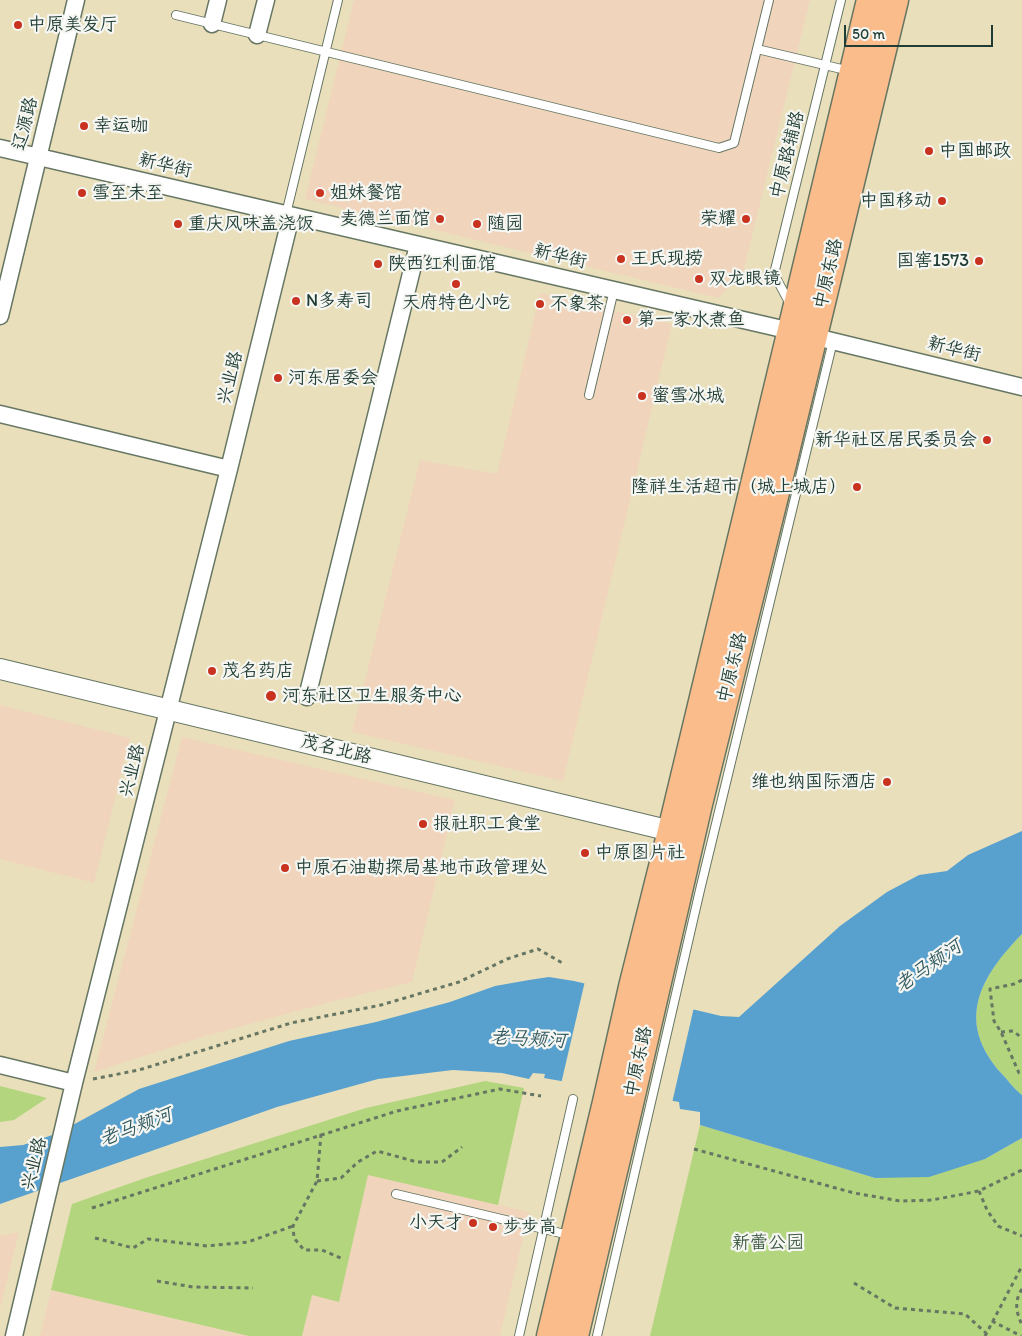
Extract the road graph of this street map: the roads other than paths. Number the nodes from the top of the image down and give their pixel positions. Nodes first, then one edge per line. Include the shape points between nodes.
1 (76, 0) edge
2 (218, 0) edge
3 (266, 0) edge
4 (338, 0) edge
5 (769, 0) edge
6 (840, 0) edge
7 (870, 0) edge
8 (895, 0) edge
9 (176, 15) dead end
10 (212, 24) junction
11 (257, 35) junction
12 (757, 48) junction
13 (326, 52) junction
14 (825, 65) junction
15 (853, 72) junction
16 (0, 148) edge
17 (38, 157) junction
18 (288, 215) junction
19 (418, 245) junction
20 (614, 290) junction
21 (0, 316) edge
22 (808, 331) junction
23 (1022, 387) edge
24 (589, 395) dead end
25 (0, 414) edge
26 (229, 469) junction
27 (0, 669) edge
28 (307, 696) dead end
29 (169, 709) junction
30 (671, 831) junction
31 (654, 990) junction
32 (0, 1064) edge
33 (74, 1083) junction
34 (573, 1099) dead end
35 (627, 1110) junction
36 (396, 1194) dead end
37 (543, 1229) junction
38 (574, 1237) junction
39 (14, 1336) edge
40 (519, 1336) edge
41 (550, 1336) edge
42 (575, 1336) edge
43 (597, 1336) edge

1 - 17 street, 辽源路
2 - 10 street
3 - 11 street
4 - 13 lane
5 - 12 lane
6 - 14 lane, 中原路辅路
7 - 15 main road, 中原东路
8 - 22 main road, 中原东路
9 - 10 lane
10 - 11 lane
11 - 13 lane
12 - 13 lane via 734,143 719,148
12 - 14 lane
13 - 18 lane
14 - 15 lane
14 - 22 lane, 中原路辅路 via 774,274
15 - 22 main road, 中原东路
16 - 17 street, 新华街
17 - 18 street, 新华街
17 - 21 street, 辽源路
18 - 19 street, 新华街
18 - 26 street, 兴业路
19 - 20 street, 新华街
19 - 28 street
20 - 22 street, 新华街
20 - 24 lane
22 - 23 street, 新华街
22 - 30 main road, 中原东路
22 - 31 main road, 中原东路
25 - 26 street
26 - 29 street, 兴业路
27 - 29 street, 茂名北路
29 - 30 street, 茂名北路
29 - 33 street, 兴业路
30 - 31 main road, 中原东路
31 - 35 main road, 中原东路
31 - 35 lane
32 - 33 street
33 - 39 street, 兴业路
34 - 37 lane
35 - 38 main road, 中原东路
35 - 42 main road, 中原东路
35 - 43 lane
36 - 37 lane
37 - 38 lane
37 - 40 lane
38 - 41 main road, 中原东路

